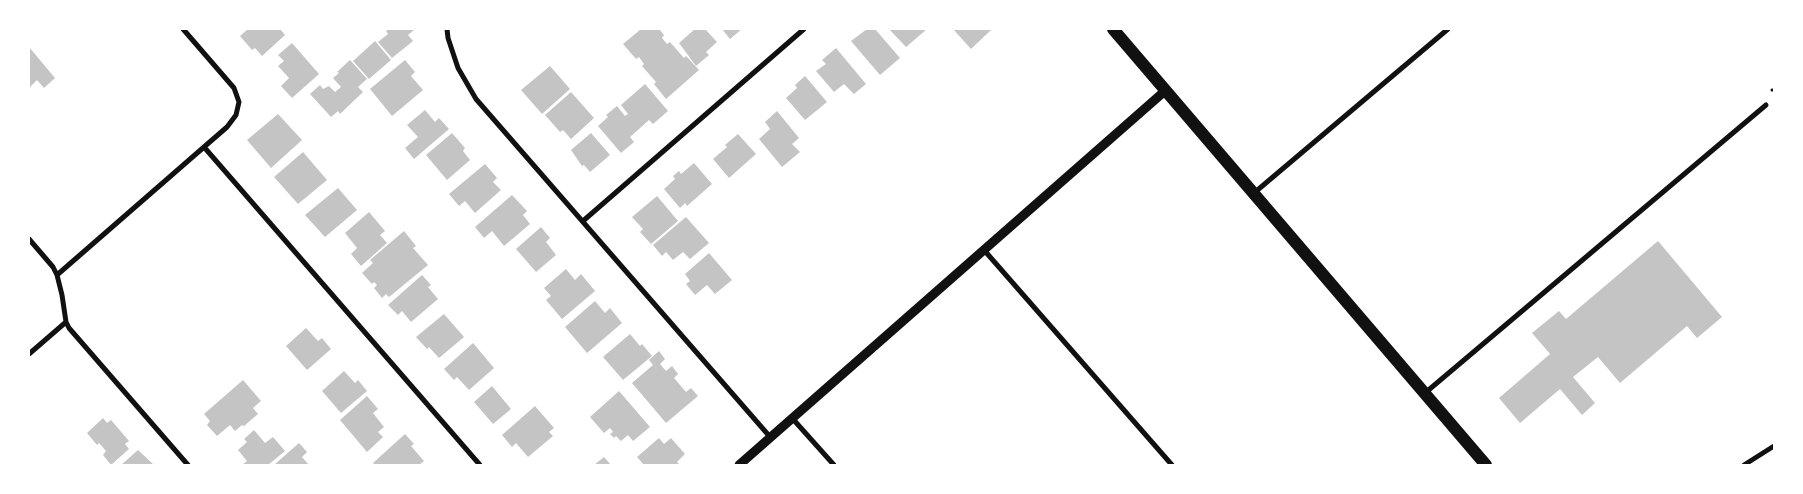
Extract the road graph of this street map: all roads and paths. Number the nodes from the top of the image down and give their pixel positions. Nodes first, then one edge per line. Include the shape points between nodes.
1 (183, 29) edge
2 (447, 29) edge
3 (804, 29) edge
4 (1113, 29) edge
5 (1448, 29) edge
6 (1166, 90) junction
7 (1766, 105) dead end
8 (204, 147) junction
9 (1254, 192) junction
10 (583, 221) junction
11 (29, 239) edge
12 (984, 250) junction
13 (57, 275) junction
14 (66, 322) junction
15 (29, 354) edge
16 (1425, 393) junction
17 (792, 418) junction
18 (771, 438) junction
19 (1774, 446) edge
20 (188, 465) edge
21 (480, 465) edge
22 (739, 465) edge
23 (834, 465) edge
24 (1172, 465) edge
25 (1486, 465) edge
26 (1744, 465) edge

1 - 8 street via 234,88 239,102 232,121
2 - 10 street via 458,68 476,99
3 - 10 street
4 - 6 main road
5 - 9 street
6 - 9 main road
6 - 12 street
7 - 16 street
8 - 13 street
8 - 21 street
9 - 16 main road
10 - 18 street
11 - 13 street
12 - 17 street
12 - 24 street
13 - 14 street
14 - 15 street
14 - 20 street
16 - 25 main road
17 - 18 street
17 - 23 street
18 - 22 street
19 - 26 street

